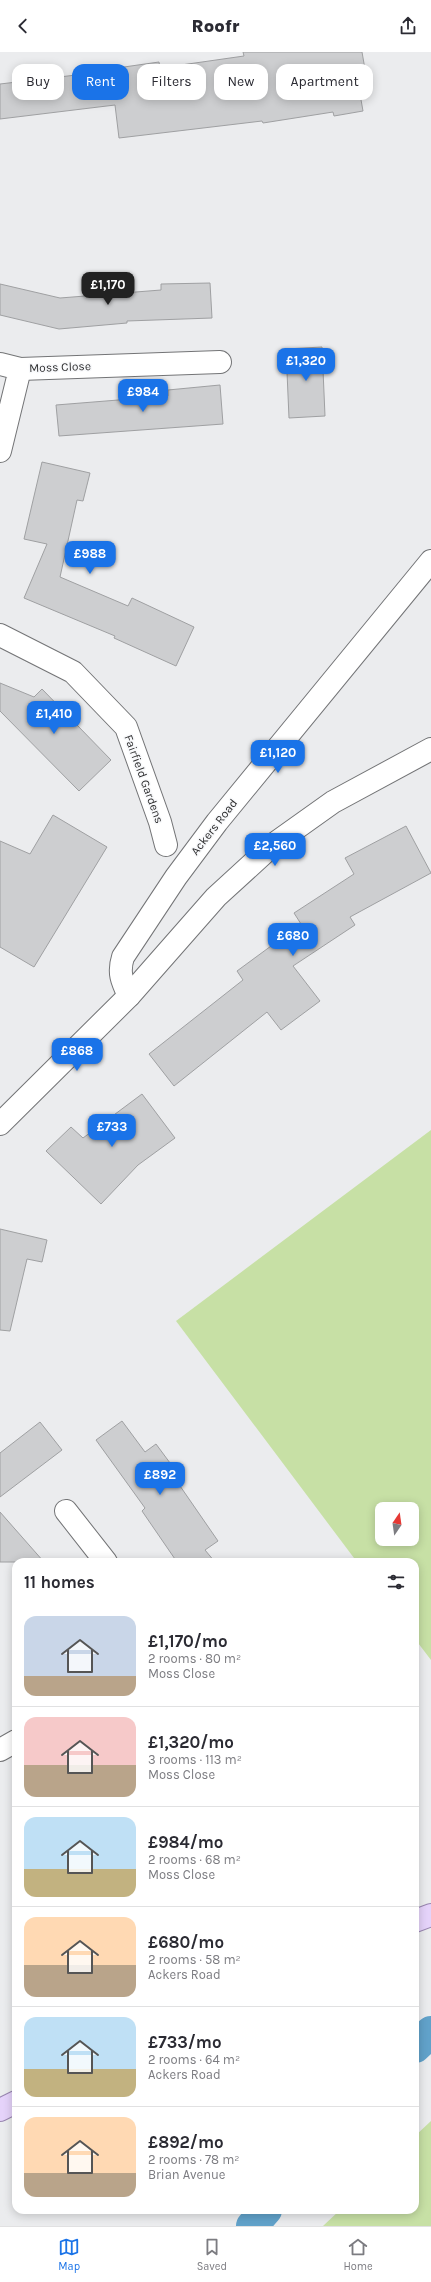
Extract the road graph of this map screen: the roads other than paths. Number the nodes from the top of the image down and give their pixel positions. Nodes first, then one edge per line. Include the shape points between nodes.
1 (220, 362) dead end
2 (10, 366) edge
3 (0, 452) edge
4 (431, 561) edge
5 (0, 634) edge
6 (431, 749) edge
7 (166, 845) dead end
8 (129, 996) junction
9 (1, 1121) edge
10 (66, 1511) dead end
11 (103, 1558) edge
12 (12, 1743) edge
13 (0, 1750) edge
14 (431, 1915) edge
15 (419, 1920) edge
16 (12, 2104) edge
17 (0, 2110) edge

1 - 2 street, Moss Close
2 - 3 street, Moss Close
4 - 8 street, Ackers Road via 222,816 176,877 123,957 121,980
5 - 7 street, Fairfield Gardens via 72,672 126,727
6 - 8 street via 333,802 274,844 216,897
8 - 9 street
10 - 11 street
12 - 13 street
14 - 15 main road
16 - 17 main road

